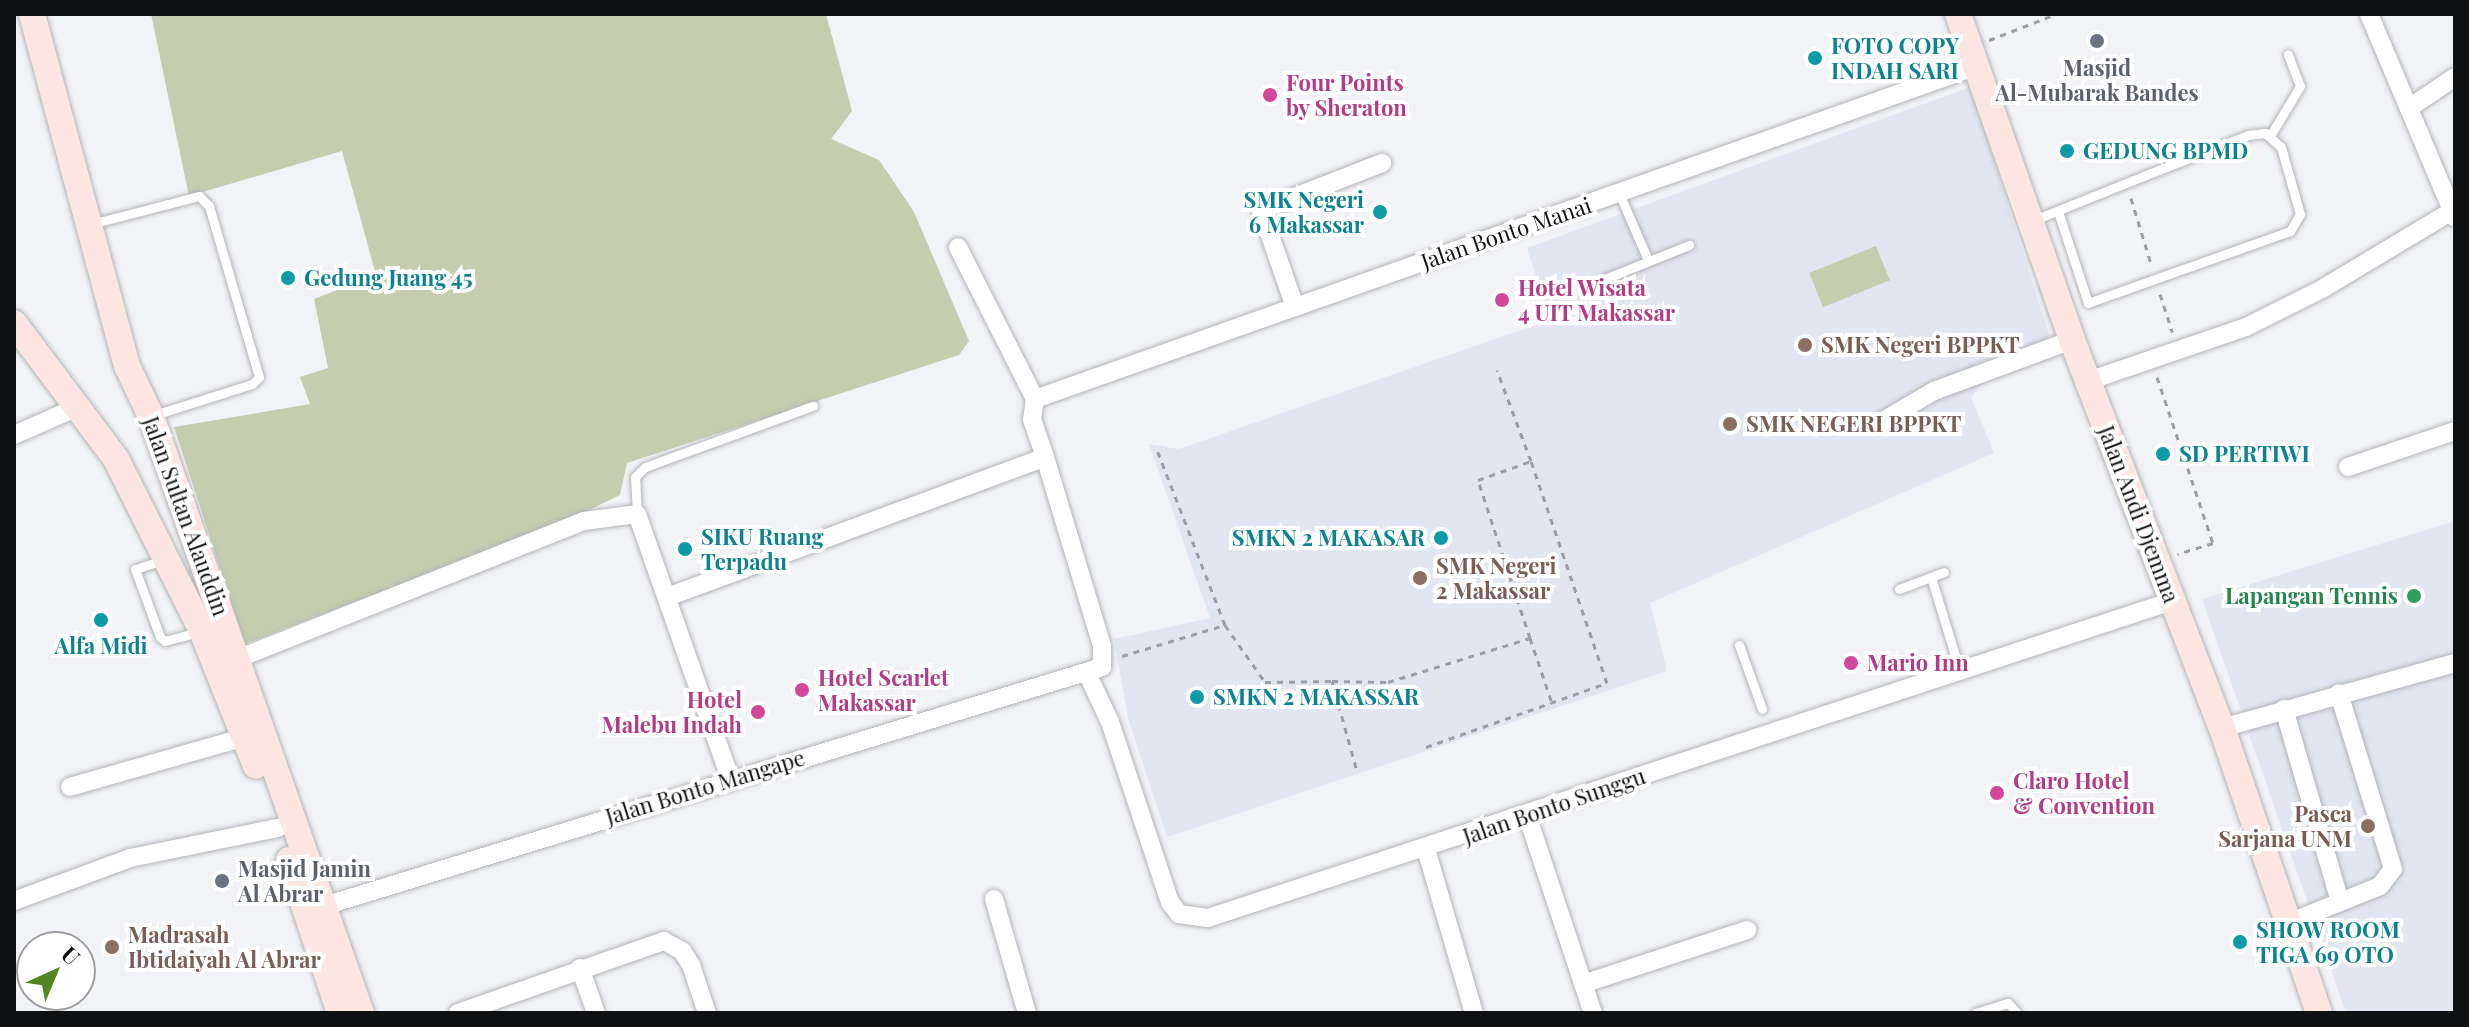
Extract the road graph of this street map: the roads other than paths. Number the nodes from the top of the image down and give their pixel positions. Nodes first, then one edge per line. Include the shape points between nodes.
1 (32, 14) edge
2 (1958, 14) edge
3 (2369, 14) edge
4 (2288, 54) dead end
5 (1973, 57) junction
6 (2455, 77) edge
7 (2409, 108) junction
8 (2270, 136) junction
9 (1382, 163) dead end
10 (1619, 193) junction
11 (2058, 211) junction
12 (2454, 212) edge
13 (2031, 222) junction
14 (87, 226) junction
15 (1689, 245) dead end
16 (958, 247) dead end
17 (1648, 260) junction
18 (1602, 280) dead end
19 (1295, 307) junction
20 (14, 323) edge
21 (2072, 340) junction
22 (127, 366) junction
23 (2088, 381) junction
24 (1035, 399) junction
25 (80, 406) junction
26 (813, 406) dead end
27 (151, 416) junction
28 (1883, 421) dead end
29 (2455, 431) edge
30 (14, 435) edge
31 (1045, 457) junction
32 (116, 459) junction
33 (2348, 467) dead end
34 (637, 514) junction
35 (161, 561) junction
36 (1944, 572) dead end
37 (1931, 577) junction
38 (1899, 589) dead end
39 (670, 596) junction
40 (2172, 601) junction
41 (197, 632) junction
42 (1739, 645) dead end
43 (237, 659) junction
44 (2455, 663) edge
45 (1960, 672) junction
46 (1087, 673) junction
47 (2339, 693) junction
48 (1762, 709) dead end
49 (2284, 709) junction
50 (2222, 728) junction
51 (245, 737) junction
52 (730, 778) junction
53 (70, 787) dead end
54 (1527, 815) junction
55 (278, 828) junction
56 (1426, 849) junction
57 (994, 899) dead end
58 (14, 901) edge
59 (2340, 902) junction
60 (334, 903) junction
61 (2288, 923) junction
62 (1747, 930) dead end
63 (580, 968) junction
64 (1583, 984) junction
65 (340, 1013) edge
66 (361, 1013) edge
67 (458, 1013) edge
68 (596, 1013) edge
69 (707, 1013) edge
70 (1027, 1013) edge
71 (1474, 1013) edge
72 (1593, 1013) edge
73 (1975, 1013) edge
74 (2017, 1013) edge
75 (2319, 1013) edge

1 - 14 main road, Jalan Sultan Alauddin
2 - 5 main road, Jalan Andi Djemma
3 - 7 street
4 - 8 lane via 2300,86
5 - 10 street, Jalan Bonto Manai
5 - 13 main road, Jalan Andi Djemma
6 - 7 street
7 - 12 street
8 - 11 lane via 2248,135
8 - 11 lane via 2281,147 2300,214 2296,226 2088,303
9 - 19 street via 1261,210
10 - 17 lane
10 - 19 street, Jalan Bonto Manai
11 - 13 lane
12 - 23 street via 2246,327
13 - 21 main road, Jalan Andi Djemma
14 - 22 main road, Jalan Sultan Alauddin
14 - 27 lane via 199,196 209,206 259,377 252,384
15 - 17 lane
16 - 24 street
17 - 18 lane
19 - 24 street, Jalan Bonto Manai
20 - 25 main road, Jalan Sultan Alauddin
21 - 23 main road, Jalan Andi Djemma
21 - 28 street via 1934,391
22 - 27 main road, Jalan Sultan Alauddin
22 - 32 main road via 126,388 145,455 138,465
23 - 40 main road, Jalan Andi Djemma
24 - 31 street via 1032,420
25 - 30 street
25 - 32 main road, Jalan Sultan Alauddin
26 - 34 lane via 645,467 635,477
27 - 43 main road, Jalan Sultan Alauddin
29 - 33 street
31 - 39 street
31 - 46 street via 1105,659 1102,667
32 - 35 main road, Jalan Sultan Alauddin
34 - 39 street
34 - 43 street via 584,521
35 - 41 main road, Jalan Sultan Alauddin
35 - 41 lane via 135,569 160,637 165,641
36 - 37 lane
37 - 38 lane
37 - 45 lane
39 - 52 street
40 - 45 street, Jalan Bonto Sunggu
40 - 50 main road, Jalan Andi Djemma
41 - 51 main road, Jalan Sultan Alauddin
42 - 48 lane
43 - 60 main road, Jalan Sultan Alauddin
44 - 47 street
45 - 54 street, Jalan Bonto Sunggu via 1769,727
46 - 52 street, Jalan Bonto Mangape
46 - 56 street, Jalan Bonto Sunggu via 1110,722 1170,902 1179,914 1208,918
47 - 49 street
47 - 59 street via 2393,869 2380,886
49 - 50 street
49 - 59 street
50 - 61 main road, Jalan Andi Djemma
51 - 53 street
51 - 55 main road, Jalan Sultan Alauddin
52 - 60 street, Jalan Bonto Mangape
54 - 56 street, Jalan Bonto Sunggu
54 - 64 street
55 - 58 street via 130,858
55 - 65 main road, Jalan Sultan Alauddin
56 - 71 street
57 - 70 street
59 - 61 street
60 - 66 main road, Jalan Sultan Alauddin
61 - 75 main road, Jalan Andi Djemma
62 - 64 street
63 - 67 street
63 - 68 street
63 - 69 street via 664,941 682,951 691,965
64 - 72 street
73 - 74 lane via 2008,1003

